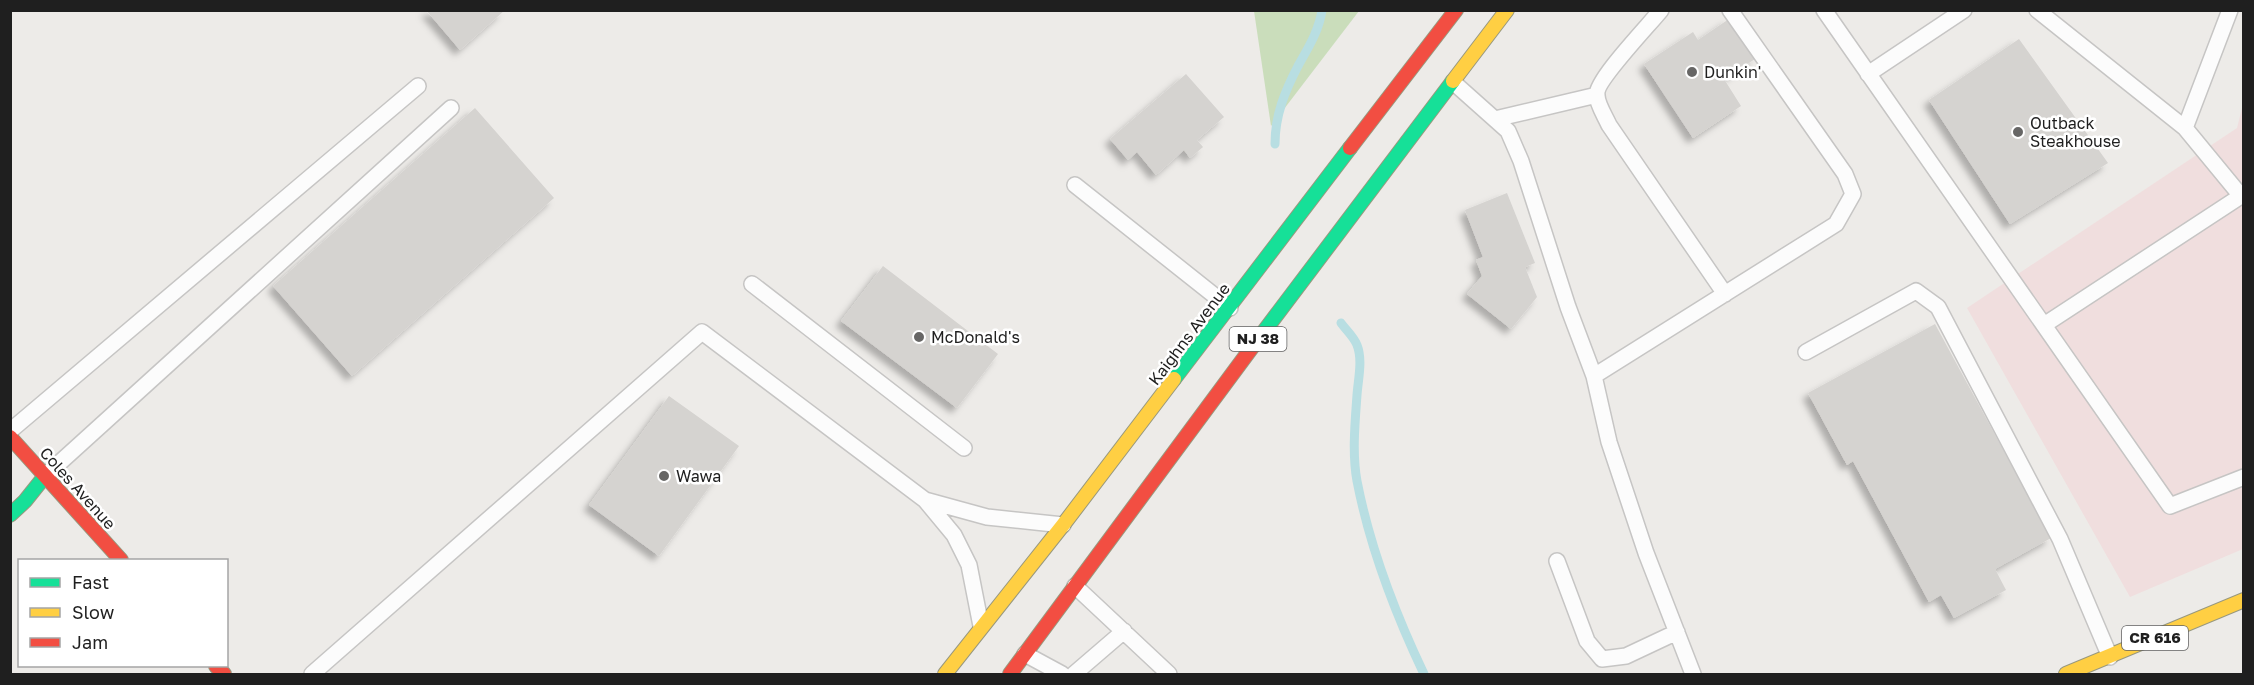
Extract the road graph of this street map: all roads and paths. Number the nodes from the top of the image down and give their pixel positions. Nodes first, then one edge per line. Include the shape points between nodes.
1 (1456, 10) edge
2 (1507, 10) edge
3 (1661, 10) edge
4 (1730, 10) edge
5 (1824, 10) edge
6 (1964, 10) edge
7 (2037, 10) edge
8 (2230, 10) edge
9 (1868, 74) junction
10 (1453, 82) junction
11 (418, 86) dead end
12 (1597, 95) junction
13 (451, 108) dead end
14 (1495, 119) junction
15 (2185, 128) junction
16 (1075, 185) dead end
17 (2242, 195) edge
18 (752, 284) dead end
19 (1725, 294) junction
20 (1230, 308) junction
21 (2044, 325) junction
22 (1806, 352) dead end
23 (1594, 376) junction
24 (10, 431) edge
25 (10, 437) edge
26 (964, 448) dead end
27 (45, 476) junction
28 (2244, 477) edge
29 (925, 500) junction
30 (10, 515) edge
31 (1063, 525) junction
32 (119, 559) edge
33 (1557, 561) dead end
34 (1075, 586) junction
35 (2244, 600) edge
36 (981, 628) junction
37 (1125, 631) junction
38 (1677, 632) junction
39 (1025, 654) junction
40 (2110, 657) junction
41 (312, 675) edge
42 (945, 675) edge
43 (1010, 675) edge
44 (1062, 675) edge
45 (1074, 675) edge
46 (1169, 675) edge
47 (1693, 675) edge
48 (2066, 675) edge

1 - 20 main road, Kaighns Avenue / NJ 38
2 - 10 main road, NJ 38
3 - 12 lane via 1609,71
4 - 19 lane via 1845,174 1853,194 1836,224
5 - 9 lane
6 - 9 lane
7 - 15 lane
8 - 15 lane
9 - 21 lane
10 - 14 lane
10 - 34 main road, NJ 38
11 - 24 lane
12 - 14 lane
12 - 19 lane via 1609,125
13 - 27 lane
14 - 23 lane via 1508,130 1521,161
15 - 17 lane
16 - 20 lane
17 - 21 lane
18 - 26 lane
19 - 23 lane
20 - 31 main road, Kaighns Avenue / NJ 38
21 - 28 lane via 2170,506
22 - 40 lane via 1916,291 1938,307 2060,539
23 - 38 lane via 1609,442
25 - 27 main road, Coles Avenue
27 - 30 main road
27 - 32 main road, Coles Avenue
29 - 31 lane via 987,516
29 - 36 lane via 954,535 969,564
29 - 41 lane via 702,332
31 - 36 main road, Kaighns Avenue / NJ 38
33 - 38 lane via 1587,641 1602,659 1626,656
34 - 37 lane
34 - 39 main road, NJ 38
35 - 40 main road, CR 616
36 - 42 main road, Kaighns Avenue / NJ 38
37 - 45 lane
37 - 46 lane
38 - 47 lane
39 - 43 main road, NJ 38
39 - 44 lane
40 - 48 main road, CR 616

